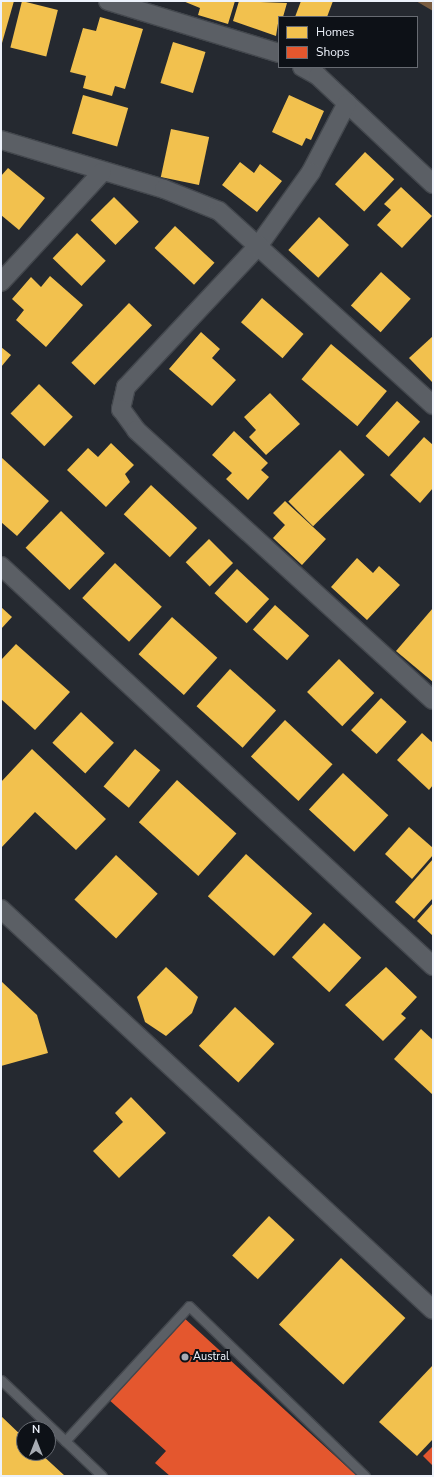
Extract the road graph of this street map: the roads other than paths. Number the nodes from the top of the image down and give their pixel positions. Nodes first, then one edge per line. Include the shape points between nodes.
1 (108, 1) edge
2 (278, 53) edge
3 (303, 68) edge
4 (347, 103) junction
5 (1, 140) edge
6 (102, 172) junction
7 (433, 184) edge
8 (259, 245) junction
9 (1, 282) edge
10 (433, 405) edge
11 (1, 566) edge
12 (433, 700) edge
13 (1, 909) edge
14 (433, 966) edge
15 (433, 1310) edge
16 (1, 1380) edge
17 (65, 1441) junction
18 (102, 1476) edge
19 (365, 1476) edge

1 - 2 street
3 - 4 street
4 - 7 street
4 - 8 street via 311,172
5 - 6 street
6 - 8 street via 164,189 219,212
6 - 9 street
8 - 10 street
8 - 12 street via 126,387 121,409 136,430
11 - 14 street
13 - 15 street
16 - 17 lane
17 - 18 lane
17 - 19 lane via 189,1306

